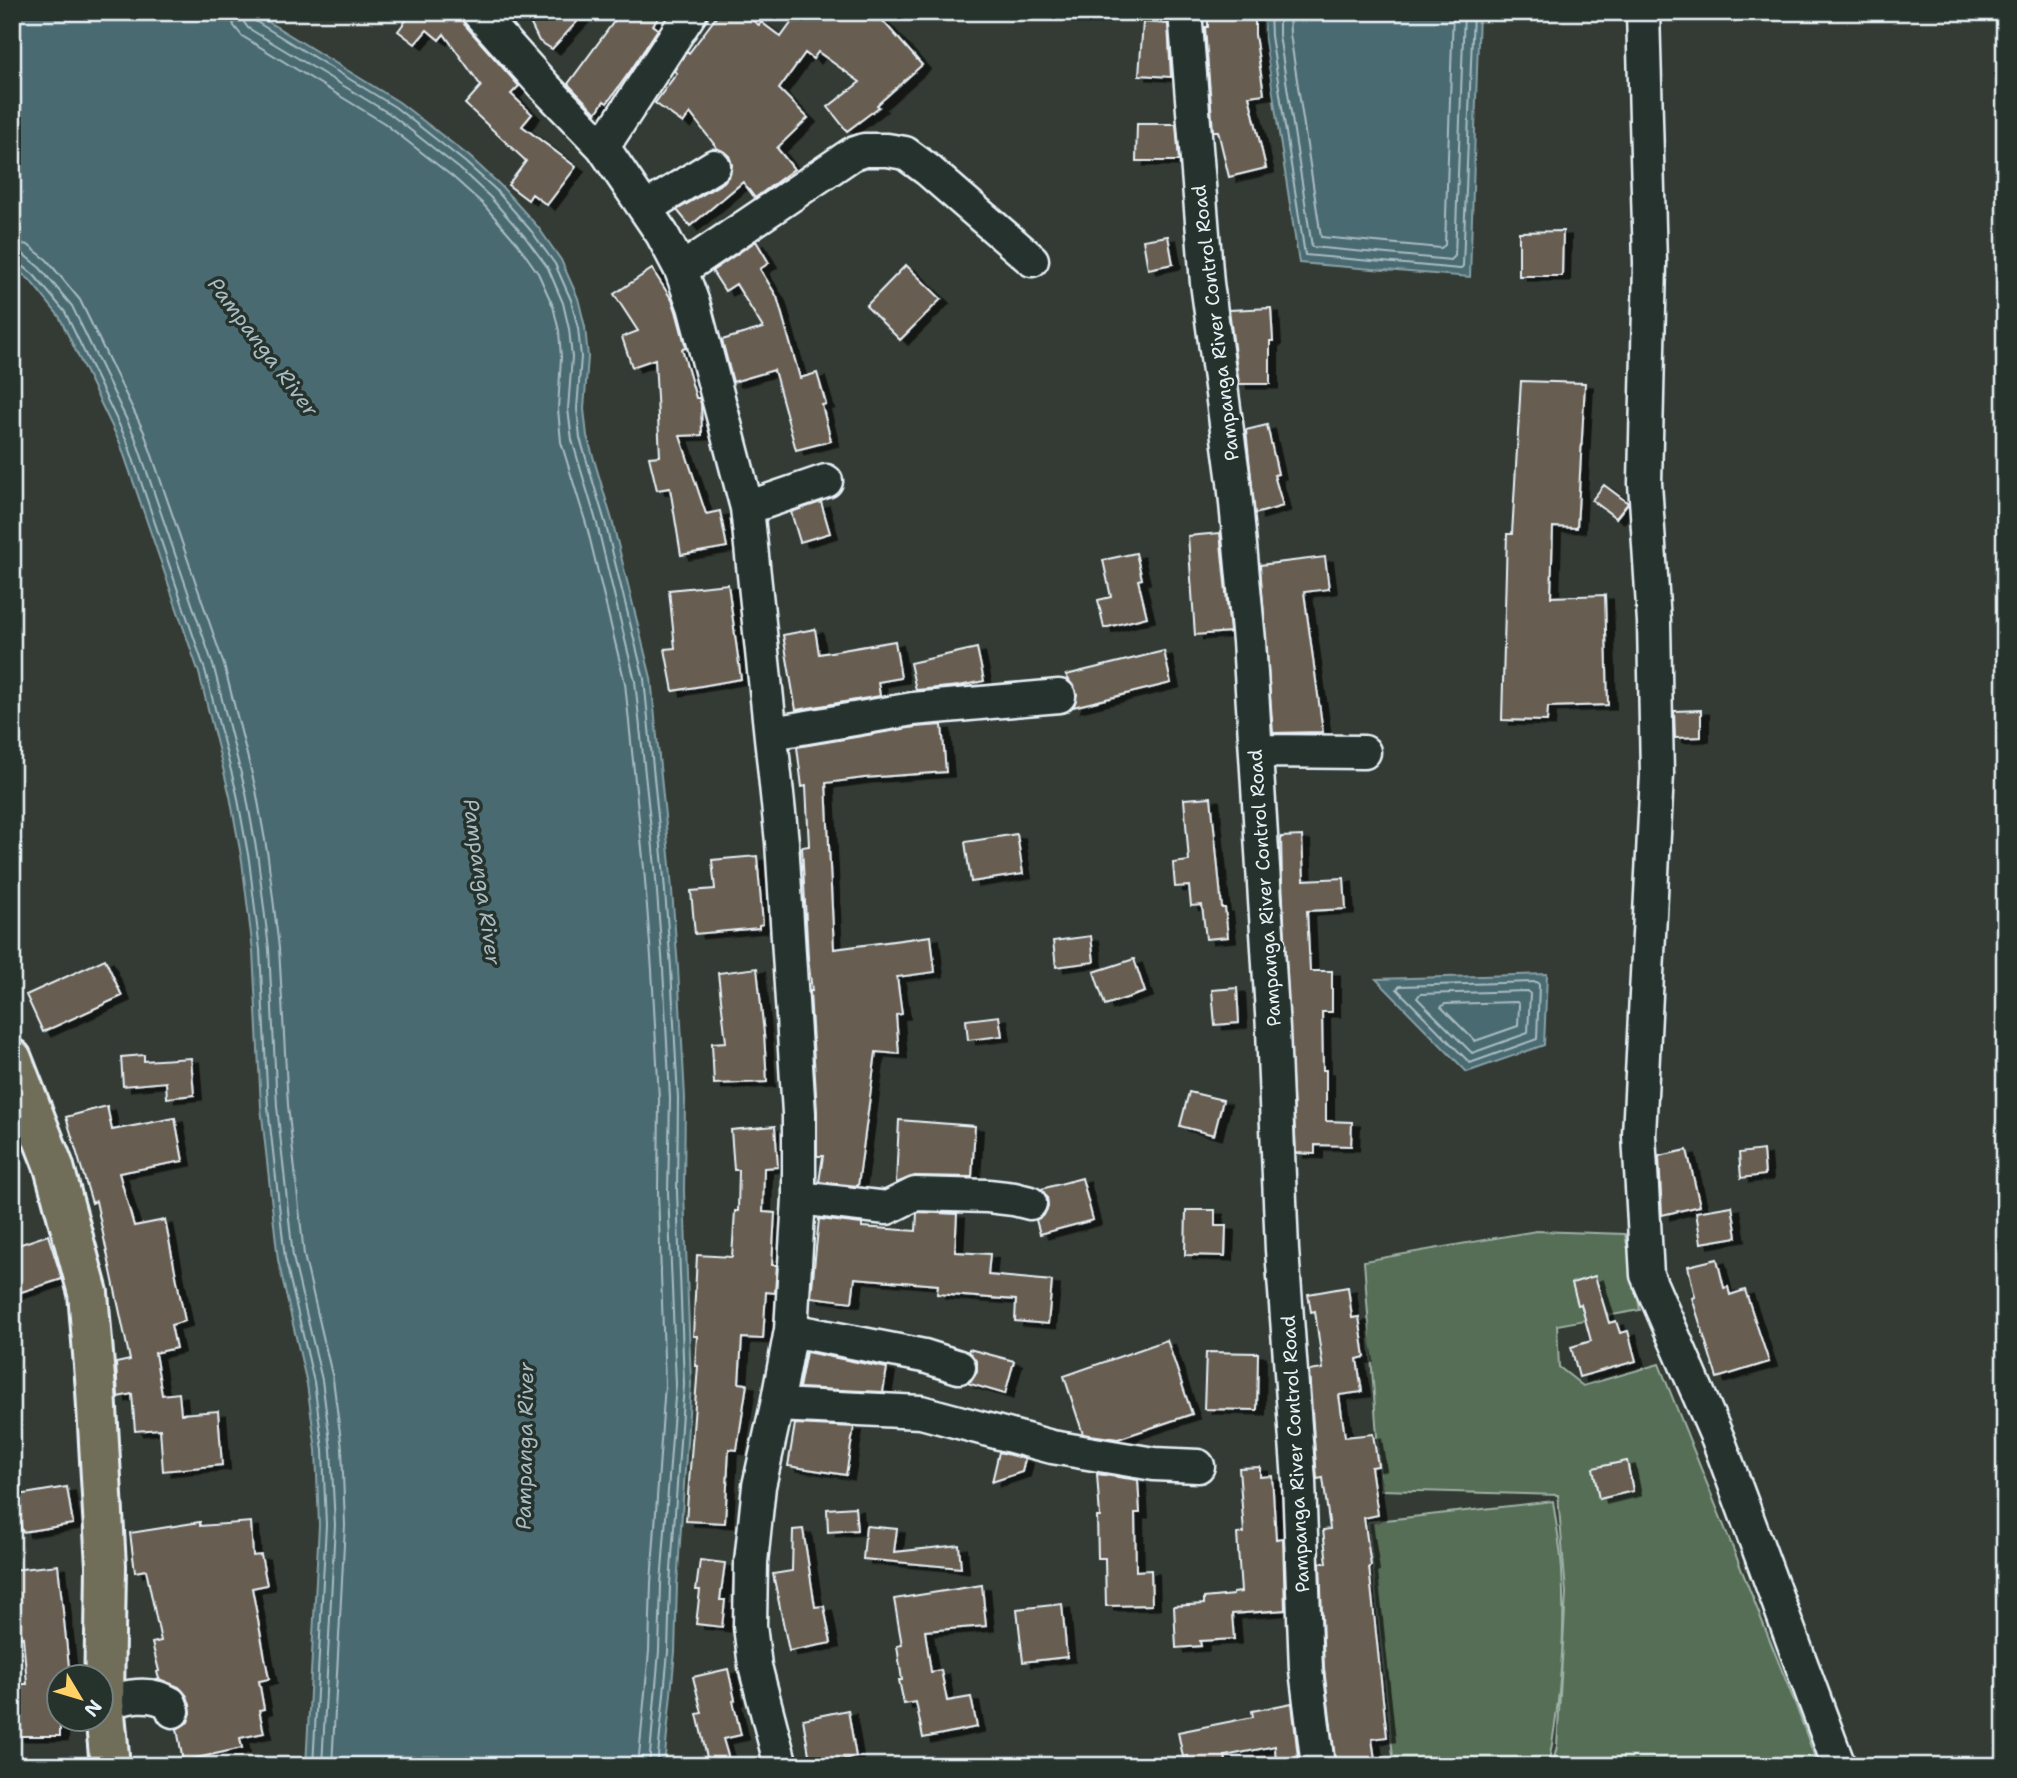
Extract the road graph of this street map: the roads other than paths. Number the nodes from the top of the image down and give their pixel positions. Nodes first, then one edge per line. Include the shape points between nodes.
1 (478, 12) edge
2 (691, 12) edge
3 (1185, 12) edge
4 (1643, 12) edge
5 (603, 147) junction
6 (714, 166) dead end
7 (646, 208) junction
8 (1032, 260) dead end
9 (681, 270) junction
10 (826, 481) dead end
11 (747, 508) junction
12 (1059, 696) dead end
13 (772, 733) junction
14 (1256, 751) junction
15 (1364, 751) dead end
16 (12, 1059) edge
17 (799, 1198) junction
18 (1030, 1203) dead end
19 (791, 1330) junction
20 (958, 1367) dead end
21 (777, 1405) junction
22 (1198, 1465) dead end
23 (105, 1662) edge
24 (116, 1700) edge
25 (173, 1711) dead end
26 (107, 1732) edge
27 (110, 1766) edge
28 (781, 1766) edge
29 (1318, 1766) edge
30 (1839, 1766) edge

1 - 5 street
2 - 5 street
3 - 14 street, Pampanga River Control Road via 1207,283 1234,482
4 - 30 street via 1650,263 1645,483 1657,774 1639,1135 1647,1275 1717,1439
5 - 7 street
6 - 7 street
7 - 9 street
8 - 9 street via 905,153 864,150
9 - 11 street via 710,361
10 - 11 street
11 - 13 street
12 - 13 street via 913,709
13 - 17 street via 794,1021
14 - 15 street
14 - 29 street, Pampanga River Control Road via 1306,1670
16 - 23 main road via 54,1167 88,1293 106,1566
17 - 18 street via 887,1208 915,1194 988,1196
17 - 19 street
19 - 20 street via 925,1356
19 - 21 street
21 - 22 street via 921,1412 1052,1447 1154,1464
21 - 28 street via 759,1486 750,1626 755,1666
24 - 25 street via 153,1696 170,1703
26 - 27 main road

